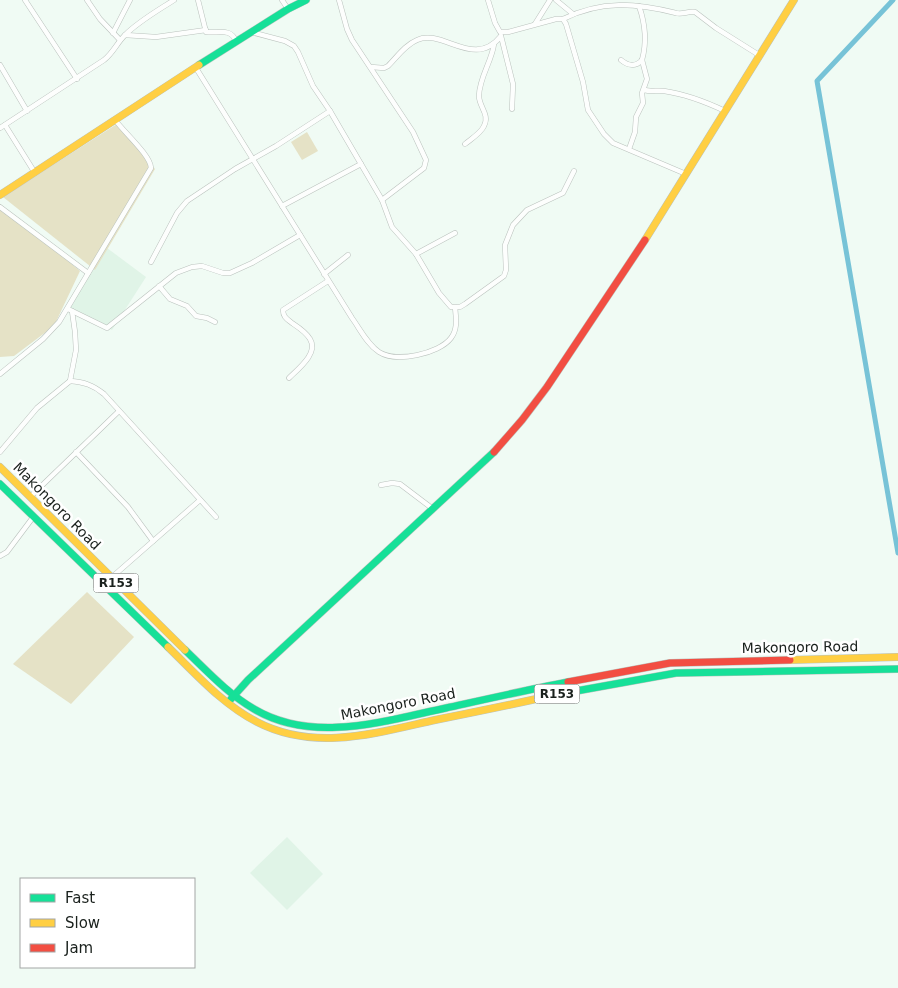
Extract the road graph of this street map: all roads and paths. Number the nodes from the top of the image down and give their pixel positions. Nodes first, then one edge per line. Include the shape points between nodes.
1 (25, 0) edge
2 (87, 0) edge
3 (130, 0) edge
4 (174, 0) edge
5 (198, 0) edge
6 (282, 0) edge
7 (306, 0) edge
8 (339, 0) edge
9 (488, 0) edge
10 (550, 0) edge
11 (556, 0) edge
12 (792, 1) edge
13 (624, 2) edge
14 (639, 6) junction
15 (288, 9) junction
16 (573, 14) junction
17 (563, 19) junction
18 (535, 25) junction
19 (206, 30) junction
20 (251, 32) junction
21 (113, 33) junction
22 (501, 34) junction
23 (125, 35) junction
24 (120, 40) junction
25 (236, 41) junction
26 (494, 44) junction
27 (759, 55) junction
28 (621, 60) dead end
29 (642, 60) junction
30 (0, 65) edge
31 (371, 67) junction
32 (196, 68) junction
33 (77, 79) junction
34 (644, 90) junction
35 (512, 109) dead end
36 (27, 111) junction
37 (330, 111) junction
38 (725, 111) junction
39 (116, 121) junction
40 (2, 127) edge
41 (464, 144) dead end
42 (629, 149) junction
43 (252, 159) junction
44 (360, 164) junction
45 (574, 171) dead end
46 (35, 173) junction
47 (686, 174) junction
48 (0, 195) edge
49 (382, 200) junction
50 (282, 206) junction
51 (0, 207) edge
52 (455, 233) dead end
53 (300, 235) junction
54 (416, 254) junction
55 (348, 256) dead end
56 (150, 262) dead end
57 (88, 273) junction
58 (324, 274) junction
59 (328, 281) junction
60 (159, 286) junction
61 (456, 307) junction
62 (70, 310) junction
63 (215, 322) dead end
64 (0, 366) edge
65 (9, 367) junction
66 (0, 374) edge
67 (289, 378) dead end
68 (70, 382) junction
69 (118, 412) junction
70 (0, 452) edge
71 (76, 452) junction
72 (0, 467) edge
73 (0, 484) edge
74 (381, 485) dead end
75 (30, 497) junction
76 (200, 500) junction
77 (433, 509) junction
78 (34, 516) junction
79 (216, 517) dead end
80 (152, 541) junction
81 (0, 556) edge
82 (111, 578) junction
83 (898, 657) edge
84 (898, 669) edge
85 (234, 696) junction
86 (227, 704) junction

1 - 33 street
2 - 21 street
3 - 21 street
4 - 23 street
5 - 19 street
6 - 15 street
7 - 15 main road
8 - 31 street via 352,40
9 - 22 street
10 - 18 street
11 - 16 street
12 - 27 main road
13 - 14 street
13 - 16 street
14 - 27 street via 678,14 695,12
14 - 29 street via 645,33
15 - 20 main road
16 - 17 street
17 - 18 street
17 - 42 street via 583,82 588,110 608,140
18 - 22 street
19 - 23 street via 156,37
19 - 25 street via 228,32
20 - 25 main road
20 - 37 street via 294,46 312,86
21 - 24 street
22 - 26 street
22 - 35 street via 513,84
23 - 24 street
24 - 33 street via 110,56
25 - 32 main road
26 - 31 street via 466,49 442,40 423,38 411,44 388,66
26 - 41 street via 480,92 486,121 483,129
27 - 38 main road
28 - 29 street via 629,65
29 - 34 street via 646,72
30 - 36 street
31 - 49 street via 413,132 426,160 424,168
32 - 39 main road
32 - 43 street
33 - 36 street
34 - 38 street via 677,94
34 - 42 street
36 - 40 street
37 - 43 street
37 - 44 street
38 - 47 main road
39 - 46 main road
39 - 57 street via 147,157 151,168
40 - 46 street
42 - 47 street
43 - 50 street
43 - 56 street via 182,206
44 - 49 street
44 - 50 street
45 - 61 street via 563,193 527,210 513,225 505,245 504,276
46 - 48 main road
47 - 77 main road via 642,246 526,415 495,452
49 - 54 street via 392,227
50 - 53 street
51 - 57 street
52 - 54 street
53 - 58 street
53 - 60 street via 236,271 223,273 192,267 176,273
54 - 61 street via 447,304
55 - 58 street
57 - 62 street
58 - 59 street
59 - 61 street via 366,339 379,352 392,357 420,354 447,342 456,327
59 - 67 street via 282,310 285,317 308,336 313,346 310,355
60 - 62 street via 108,328
60 - 63 street via 170,299 188,306 196,316
62 - 65 street via 52,331
62 - 68 street via 76,350
64 - 65 street
65 - 66 street
68 - 69 street via 94,386
68 - 70 street via 37,408
69 - 71 street
69 - 76 street
71 - 75 street
71 - 80 street via 128,508
72 - 75 main road, Makongoro Road / R153
73 - 78 main road, Makongoro Road / R153
74 - 77 street via 400,484
75 - 82 main road, Makongoro Road / R153
76 - 79 street
76 - 80 street
77 - 85 main road
78 - 81 street via 7,552
78 - 86 main road, Makongoro Road / R153
80 - 82 street
82 - 85 main road, Makongoro Road / R153
83 - 85 main road, Makongoro Road / R153 via 670,663 340,728 310,727 278,720
84 - 86 main road, Makongoro Road / R153 via 695,672 653,676 341,738 309,738 276,731
85 - 86 main road

